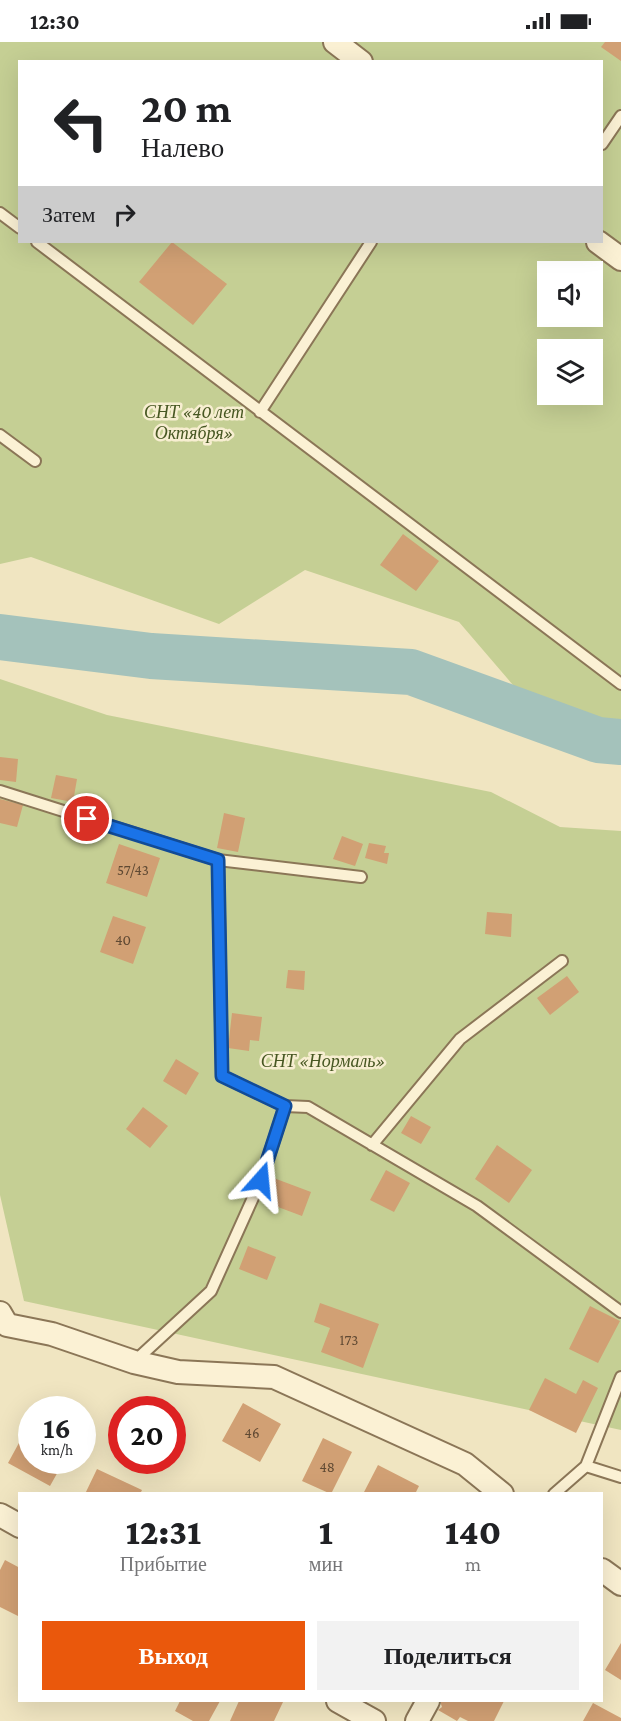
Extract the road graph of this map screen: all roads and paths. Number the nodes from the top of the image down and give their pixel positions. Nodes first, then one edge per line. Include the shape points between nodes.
1 (335, 42) edge
2 (358, 60) edge
3 (621, 116) edge
4 (603, 143) edge
5 (0, 213) edge
6 (18, 226) edge
7 (38, 243) edge
8 (370, 243) edge
9 (599, 243) edge
10 (621, 259) edge
11 (260, 412) junction
12 (0, 435) edge
13 (35, 461) dead end
14 (621, 684) edge
15 (0, 791) edge
16 (218, 860) junction
17 (361, 877) dead end
18 (562, 961) dead end
19 (285, 1106) junction
20 (372, 1145) junction
21 (0, 1312) edge
22 (621, 1312) edge
23 (134, 1362) junction
24 (621, 1377) edge
25 (586, 1466) junction
26 (621, 1477) edge
27 (500, 1492) edge
28 (556, 1492) edge
29 (0, 1515) edge
30 (18, 1525) edge
31 (603, 1571) edge
32 (621, 1584) edge
33 (340, 1702) edge
34 (427, 1702) edge
35 (374, 1721) edge
36 (417, 1721) edge

1 - 2 street
3 - 4 lane
5 - 6 lane
7 - 11 lane
8 - 11 lane
9 - 10 street
11 - 14 lane
12 - 13 lane
15 - 16 lane
16 - 17 lane
16 - 19 lane via 222,1076
18 - 20 lane via 460,1039
19 - 20 lane via 308,1107
19 - 23 lane via 261,1180 211,1291
20 - 22 lane via 477,1206
21 - 23 street via 6,1325 52,1334
23 - 27 street via 178,1372 273,1377 465,1464
24 - 25 lane
25 - 26 lane
25 - 28 lane
29 - 30 street
31 - 32 street
33 - 35 street
34 - 36 street

